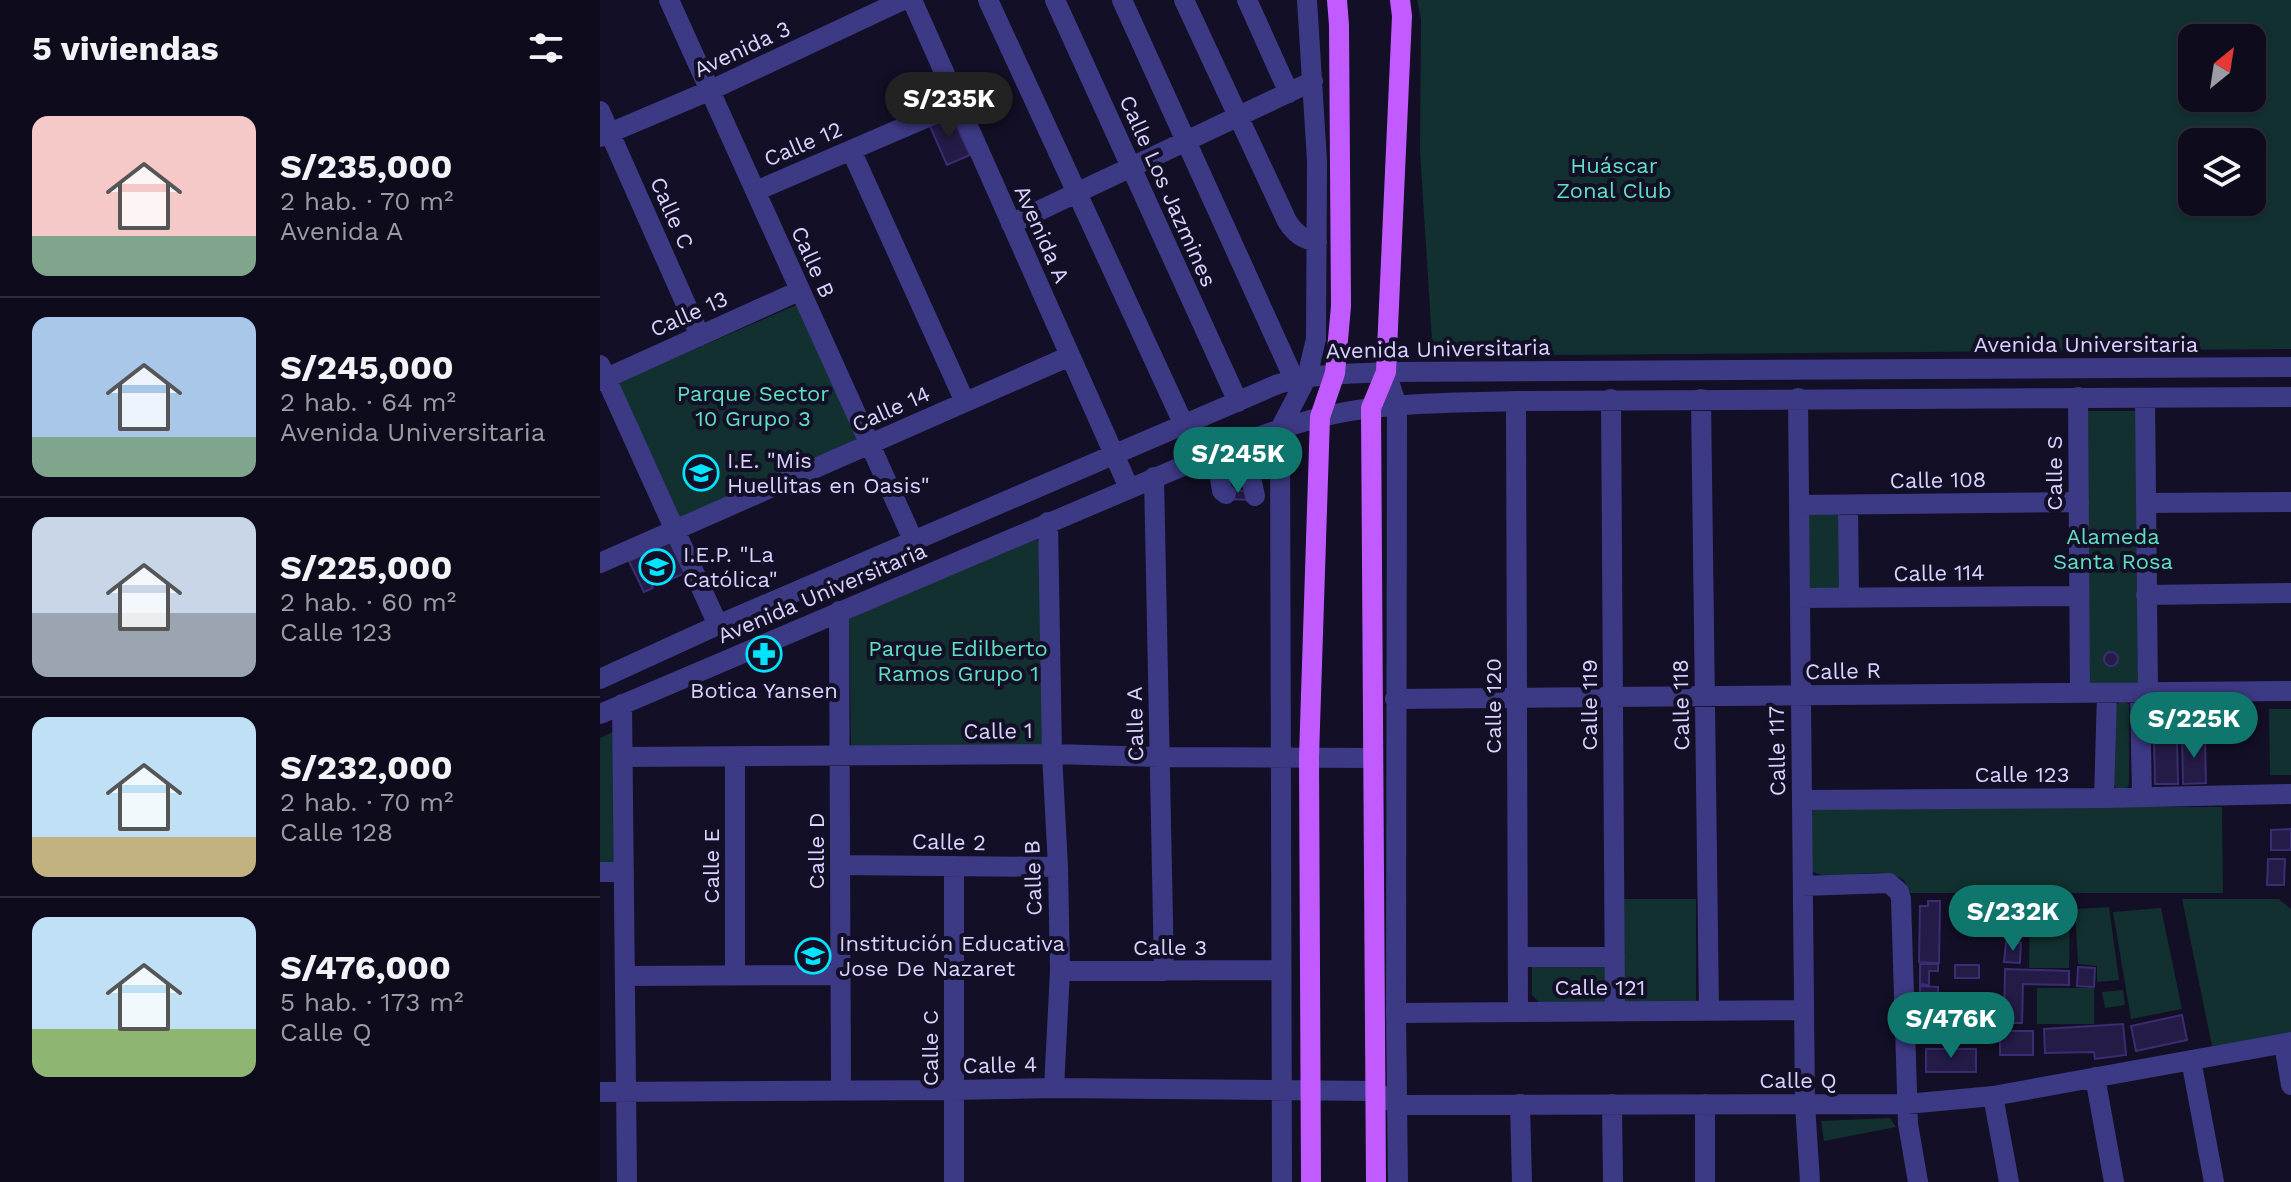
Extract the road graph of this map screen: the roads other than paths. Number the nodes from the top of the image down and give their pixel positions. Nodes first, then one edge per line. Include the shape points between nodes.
1 (669, 0) edge
2 (903, 0) edge
3 (912, 0) edge
4 (988, 0) edge
5 (1055, 0) edge
6 (1122, 0) edge
7 (1184, 0) edge
8 (1247, 0) edge
9 (1307, 0) edge
10 (1337, 0) edge
11 (1400, 0) edge
12 (1313, 81) junction
13 (711, 90) junction
14 (1289, 93) junction
15 (958, 104) junction
16 (600, 111) edge
17 (1238, 117) junction
18 (605, 135) edge
19 (1187, 140) junction
20 (851, 150) junction
21 (1131, 167) junction
22 (756, 191) junction
23 (1077, 193) junction
24 (1011, 224) junction
25 (1317, 242) junction
26 (799, 291) junction
27 (700, 336) junction
28 (1070, 356) junction
29 (2291, 367) edge
30 (1386, 372) junction
31 (1335, 373) junction
32 (602, 375) edge
33 (1301, 378) junction
34 (2078, 397) junction
35 (2291, 397) edge
36 (1798, 398) junction
37 (2145, 398) junction
38 (1611, 399) junction
39 (1701, 399) junction
40 (1516, 401) junction
41 (965, 402) junction
42 (1238, 402) junction
43 (1397, 406) junction
44 (1371, 408) junction
45 (1320, 417) junction
46 (1184, 425) junction
47 (1280, 429) junction
48 (1243, 442) junction
49 (870, 444) junction
50 (1216, 452) junction
51 (1115, 456) junction
52 (1281, 464) junction
53 (1233, 476) junction
54 (1154, 477) junction
55 (1129, 488) junction
56 (1281, 495) junction
57 (2079, 502) junction
58 (2291, 502) edge
59 (2146, 503) junction
60 (1799, 505) junction
61 (1848, 505) junction
62 (1048, 522) junction
63 (675, 530) junction
64 (914, 542) junction
65 (600, 563) edge
66 (2291, 593) edge
67 (2146, 595) junction
68 (2079, 596) junction
69 (1800, 598) junction
70 (1849, 598) junction
71 (839, 611) junction
72 (718, 625) junction
73 (600, 679) edge
74 (2291, 691) edge
75 (2144, 692) junction
76 (2080, 693) junction
77 (2107, 693) junction
78 (1705, 696) junction
79 (1801, 696) junction
80 (1613, 697) junction
81 (1517, 698) junction
82 (1395, 699) junction
83 (622, 704) junction
84 (600, 714) edge
85 (1052, 754) junction
86 (623, 757) junction
87 (735, 757) junction
88 (840, 757) junction
89 (1159, 757) junction
90 (1309, 757) junction
91 (1281, 758) junction
92 (1373, 758) junction
93 (2291, 794) edge
94 (2142, 797) junction
95 (2104, 798) junction
96 (1802, 800) junction
97 (840, 865) junction
98 (954, 866) junction
99 (1058, 867) junction
100 (600, 872) edge
101 (624, 872) junction
102 (1803, 886) junction
103 (1518, 957) junction
104 (1615, 957) junction
105 (1281, 970) junction
106 (1060, 971) junction
107 (1164, 971) junction
108 (735, 975) junction
109 (840, 975) junction
110 (625, 976) junction
111 (1804, 1010) junction
112 (1615, 1011) junction
113 (1709, 1011) junction
114 (1518, 1012) junction
115 (1396, 1013) junction
116 (2287, 1043) edge
117 (2191, 1060) junction
118 (2095, 1077) junction
119 (2291, 1085) edge
120 (1054, 1088) junction
121 (954, 1090) junction
122 (841, 1091) junction
123 (1282, 1091) junction
124 (1311, 1091) junction
125 (1375, 1091) junction
126 (600, 1092) edge
127 (626, 1092) junction
128 (1993, 1096) junction
129 (1520, 1104) junction
130 (1612, 1104) junction
131 (1705, 1104) junction
132 (1805, 1104) junction
133 (1907, 1104) junction
134 (1397, 1105) junction
135 (1811, 1178) edge
136 (627, 1182) edge
137 (954, 1182) edge
138 (1282, 1182) edge
139 (1311, 1182) edge
140 (1376, 1182) edge
141 (1398, 1182) edge
142 (1522, 1182) edge
143 (1613, 1182) edge
144 (1705, 1182) edge
145 (1918, 1182) edge
146 (2009, 1182) edge
147 (2114, 1182) edge
148 (2214, 1182) edge

1 - 13 street, Calle B
2 - 13 street, Avenida 3
3 - 15 street, Avenida A
4 - 23 street
5 - 21 street, Calle Los Jazmines
6 - 19 street
7 - 17 street
8 - 14 street
9 - 12 street
10 - 31 main road via 1341,306
11 - 30 main road
12 - 14 street
12 - 25 street
13 - 18 street, Avenida 3
13 - 22 street, Calle B
14 - 17 street
15 - 20 street, Calle 12
15 - 24 street, Avenida A
16 - 18 street, Calle C
17 - 19 street
17 - 25 street via 1293,231
18 - 27 street, Calle C
19 - 21 street
19 - 33 street
20 - 22 street, Calle 12
20 - 41 street
21 - 23 street
21 - 42 street, Calle Los Jazmines
22 - 26 street, Calle B
23 - 24 street
23 - 46 street
24 - 28 street, Avenida A
25 - 33 street via 1316,339
26 - 27 street, Calle 13
26 - 49 street, Calle B
27 - 32 street, Calle 13
28 - 41 street, Calle 14
28 - 51 street, Avenida A
29 - 30 street, Avenida Universitaria
30 - 31 street, Avenida Universitaria
30 - 43 street
30 - 44 main road
31 - 33 street, Avenida Universitaria
31 - 45 main road
32 - 63 street
33 - 42 street, Avenida Universitaria
33 - 47 street
34 - 36 street, Avenida Universitaria
34 - 37 street, Avenida Universitaria
34 - 57 street, Calle S
35 - 37 street, Avenida Universitaria
36 - 39 street, Avenida Universitaria
36 - 60 street, Calle 117
37 - 59 street
38 - 39 street, Avenida Universitaria
38 - 40 street, Avenida Universitaria
38 - 80 street, Calle 119
39 - 78 street, Calle 118
40 - 43 street, Avenida Universitaria
40 - 81 street, Calle 120
41 - 49 street, Calle 14
42 - 46 street, Avenida Universitaria
43 - 44 street, Avenida Universitaria
43 - 82 street
44 - 45 street, Avenida Universitaria
44 - 92 main road
45 - 47 street, Avenida Universitaria
45 - 90 main road
46 - 51 street, Avenida Universitaria
47 - 48 street, Avenida Universitaria
47 - 52 street
48 - 50 street, Avenida Universitaria
48 - 53 street
49 - 63 street, Calle 14
49 - 64 street, Calle B
50 - 53 street
50 - 54 street, Avenida Universitaria
51 - 55 street, Avenida A
51 - 64 street, Avenida Universitaria
52 - 53 street
52 - 56 street
53 - 56 street via 1252,496
54 - 55 street, Avenida Universitaria
54 - 89 street, Calle A
55 - 62 street, Avenida Universitaria
56 - 91 street
57 - 61 street, Calle 108
57 - 68 street, Calle S
58 - 59 street
59 - 67 street
60 - 61 street, Calle 108
60 - 69 street, Calle 117
61 - 70 street
62 - 71 street, Avenida Universitaria
62 - 85 street, Calle B
63 - 65 street, Calle 14
63 - 72 street
64 - 72 street, Avenida Universitaria
66 - 67 street
67 - 75 street
68 - 70 street, Calle 114
68 - 76 street, Calle S
69 - 70 street, Calle 114
69 - 79 street, Calle 117
71 - 83 street, Avenida Universitaria
71 - 88 street, Calle D
72 - 73 street, Avenida Universitaria
74 - 75 street, Calle R
75 - 77 street, Calle R
75 - 94 street
76 - 77 street, Calle R
76 - 79 street, Calle R
77 - 95 street
78 - 79 street, Calle R
78 - 80 street, Calle R
78 - 113 street, Calle 118
79 - 96 street, Calle 117
80 - 81 street, Calle R
80 - 104 street, Calle 119
81 - 82 street, Calle R
81 - 103 street, Calle 120
82 - 115 street
83 - 84 street, Avenida Universitaria
83 - 86 street
85 - 88 street, Calle 1
85 - 89 street, Calle 1
85 - 99 street, Calle B
86 - 87 street, Calle 1
86 - 101 street
87 - 88 street, Calle 1
87 - 108 street, Calle E
88 - 97 street, Calle D
89 - 91 street, Calle 1
89 - 107 street, Calle A
90 - 91 street, Calle 1
90 - 92 street, Calle 1
90 - 124 main road
91 - 105 street
92 - 125 main road
93 - 94 street, Calle 123
94 - 95 street, Calle 123
95 - 96 street, Calle 123
96 - 102 street, Calle 117
97 - 98 street, Calle 2
97 - 109 street, Calle D
98 - 99 street, Calle 2
98 - 121 street, Calle C
99 - 106 street, Calle B
100 - 101 street
101 - 110 street
102 - 111 street, Calle 117
102 - 133 street via 1889,883 1901,899
103 - 104 street
103 - 114 street, Calle 120
104 - 112 street, Calle 119
105 - 107 street, Calle 3
105 - 123 street
106 - 107 street, Calle 3
106 - 120 street, Calle B
108 - 109 street
108 - 110 street
109 - 122 street, Calle D
110 - 127 street
111 - 113 street, Calle 121
111 - 132 street, Calle 117
112 - 113 street, Calle 121
112 - 114 street, Calle 121
114 - 115 street, Calle 121
115 - 134 street
116 - 117 street, Calle Q
116 - 119 street
117 - 118 street, Calle Q
117 - 148 street
118 - 128 street, Calle Q
118 - 147 street
120 - 121 street, Calle 4
120 - 123 street, Calle 4
121 - 122 street, Calle 4
121 - 137 street, Calle C
122 - 127 street, Calle 4
123 - 124 street, Calle 4
123 - 138 street
124 - 125 street, Calle 4
124 - 139 main road
125 - 134 street
125 - 140 main road
126 - 127 street, Calle 4
127 - 136 street
128 - 133 street, Calle Q
128 - 146 street
129 - 130 street, Calle Q
129 - 134 street, Calle Q
129 - 142 street
130 - 131 street, Calle Q
130 - 143 street
131 - 132 street, Calle Q
131 - 144 street
132 - 133 street, Calle Q
132 - 135 street, Calle 117
133 - 145 street
134 - 141 street

